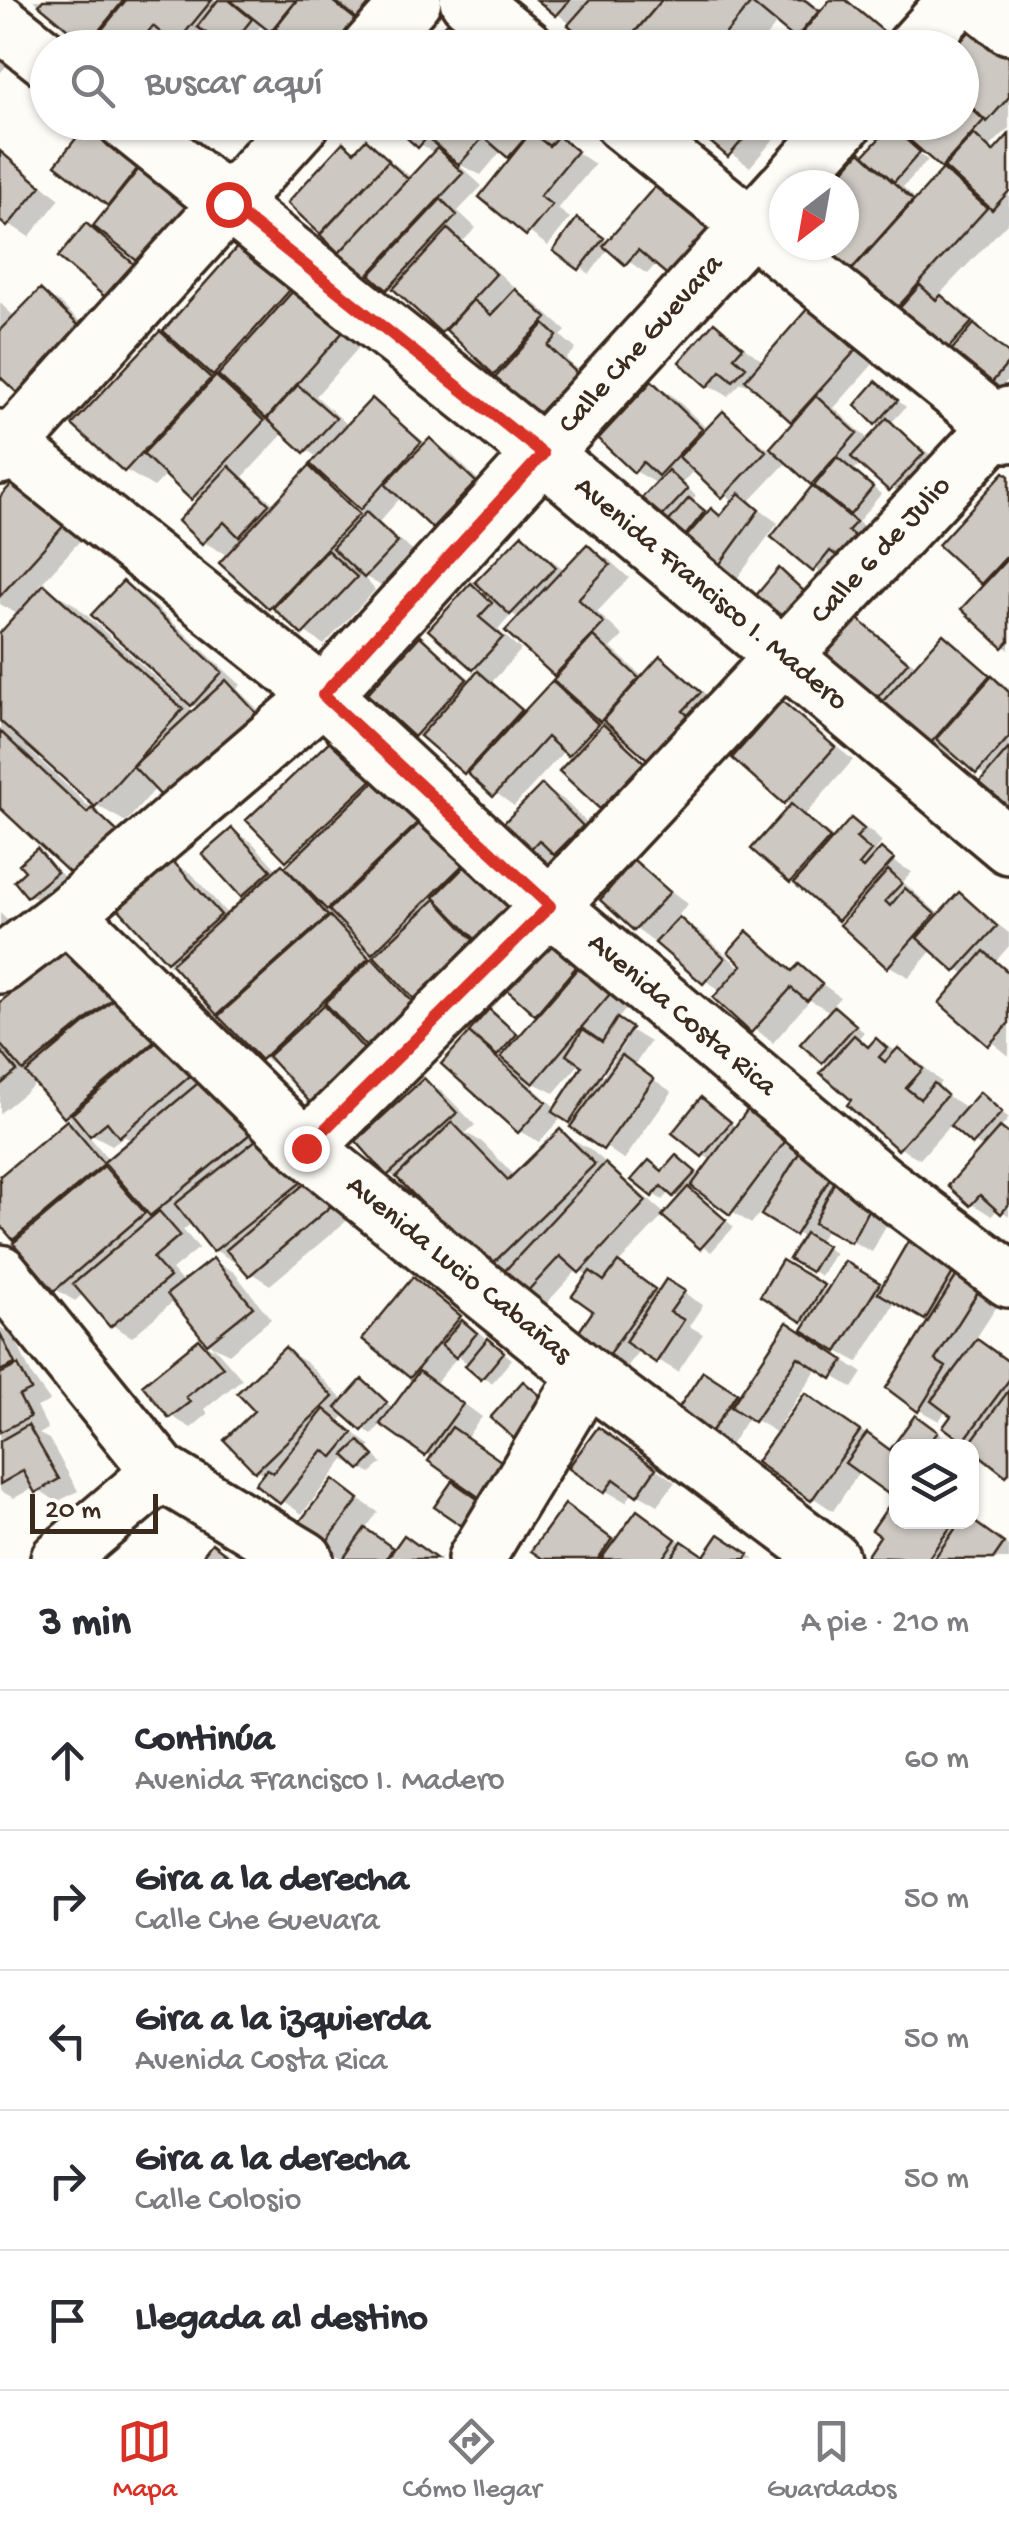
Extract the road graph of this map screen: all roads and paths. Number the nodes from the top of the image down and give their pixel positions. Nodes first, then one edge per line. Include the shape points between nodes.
1 (414, 0) edge
2 (468, 0) edge
3 (957, 0) edge
4 (978, 0) edge
5 (0, 22) edge
6 (1009, 26) edge
7 (386, 30) edge
8 (506, 30) edge
9 (930, 30) edge
10 (30, 46) edge
11 (148, 140) edge
12 (286, 140) edge
13 (657, 140) edge
14 (829, 140) edge
15 (801, 170) edge
16 (769, 197) edge
17 (228, 204) junction
18 (769, 205) edge
19 (836, 260) edge
20 (1006, 425) edge
21 (3, 446) edge
22 (543, 454) junction
23 (784, 657) junction
24 (323, 695) junction
25 (1009, 846) edge
26 (550, 906) junction
27 (66, 914) junction
28 (0, 964) edge
29 (306, 1148) junction
30 (0, 1273) edge
31 (1009, 1279) edge
32 (587, 1374) junction
33 (162, 1472) junction
34 (59, 1559) edge
35 (305, 1559) edge
36 (476, 1559) edge
37 (831, 1559) edge

1 - 7 street
2 - 8 street
3 - 9 street
4 - 6 street
5 - 10 street
11 - 17 street, Avenida Francisco I. Madero
12 - 17 street
13 - 16 street
14 - 15 street, Calle Che Guevara
17 - 21 street
17 - 22 street, Avenida Francisco I. Madero
18 - 22 street, Calle Che Guevara
19 - 20 street
20 - 23 street, Calle 6 de Julio
21 - 24 street, Avenida Costa Rica
22 - 23 street, Avenida Francisco I. Madero
22 - 24 street, Calle Che Guevara
23 - 25 street, Avenida Francisco I. Madero
23 - 26 street, Calle 6 de Julio
24 - 26 street, Avenida Costa Rica
24 - 27 street, Calle Che Guevara
26 - 29 street, Calle 6 de Julio
26 - 31 street, Avenida Costa Rica via 881,1183
27 - 28 street, Calle Che Guevara
27 - 29 street, Avenida Lucio Cabañas
29 - 32 street, Avenida Lucio Cabañas
30 - 33 street
32 - 36 street
32 - 37 street, Avenida Lucio Cabañas
33 - 34 street
33 - 35 street

